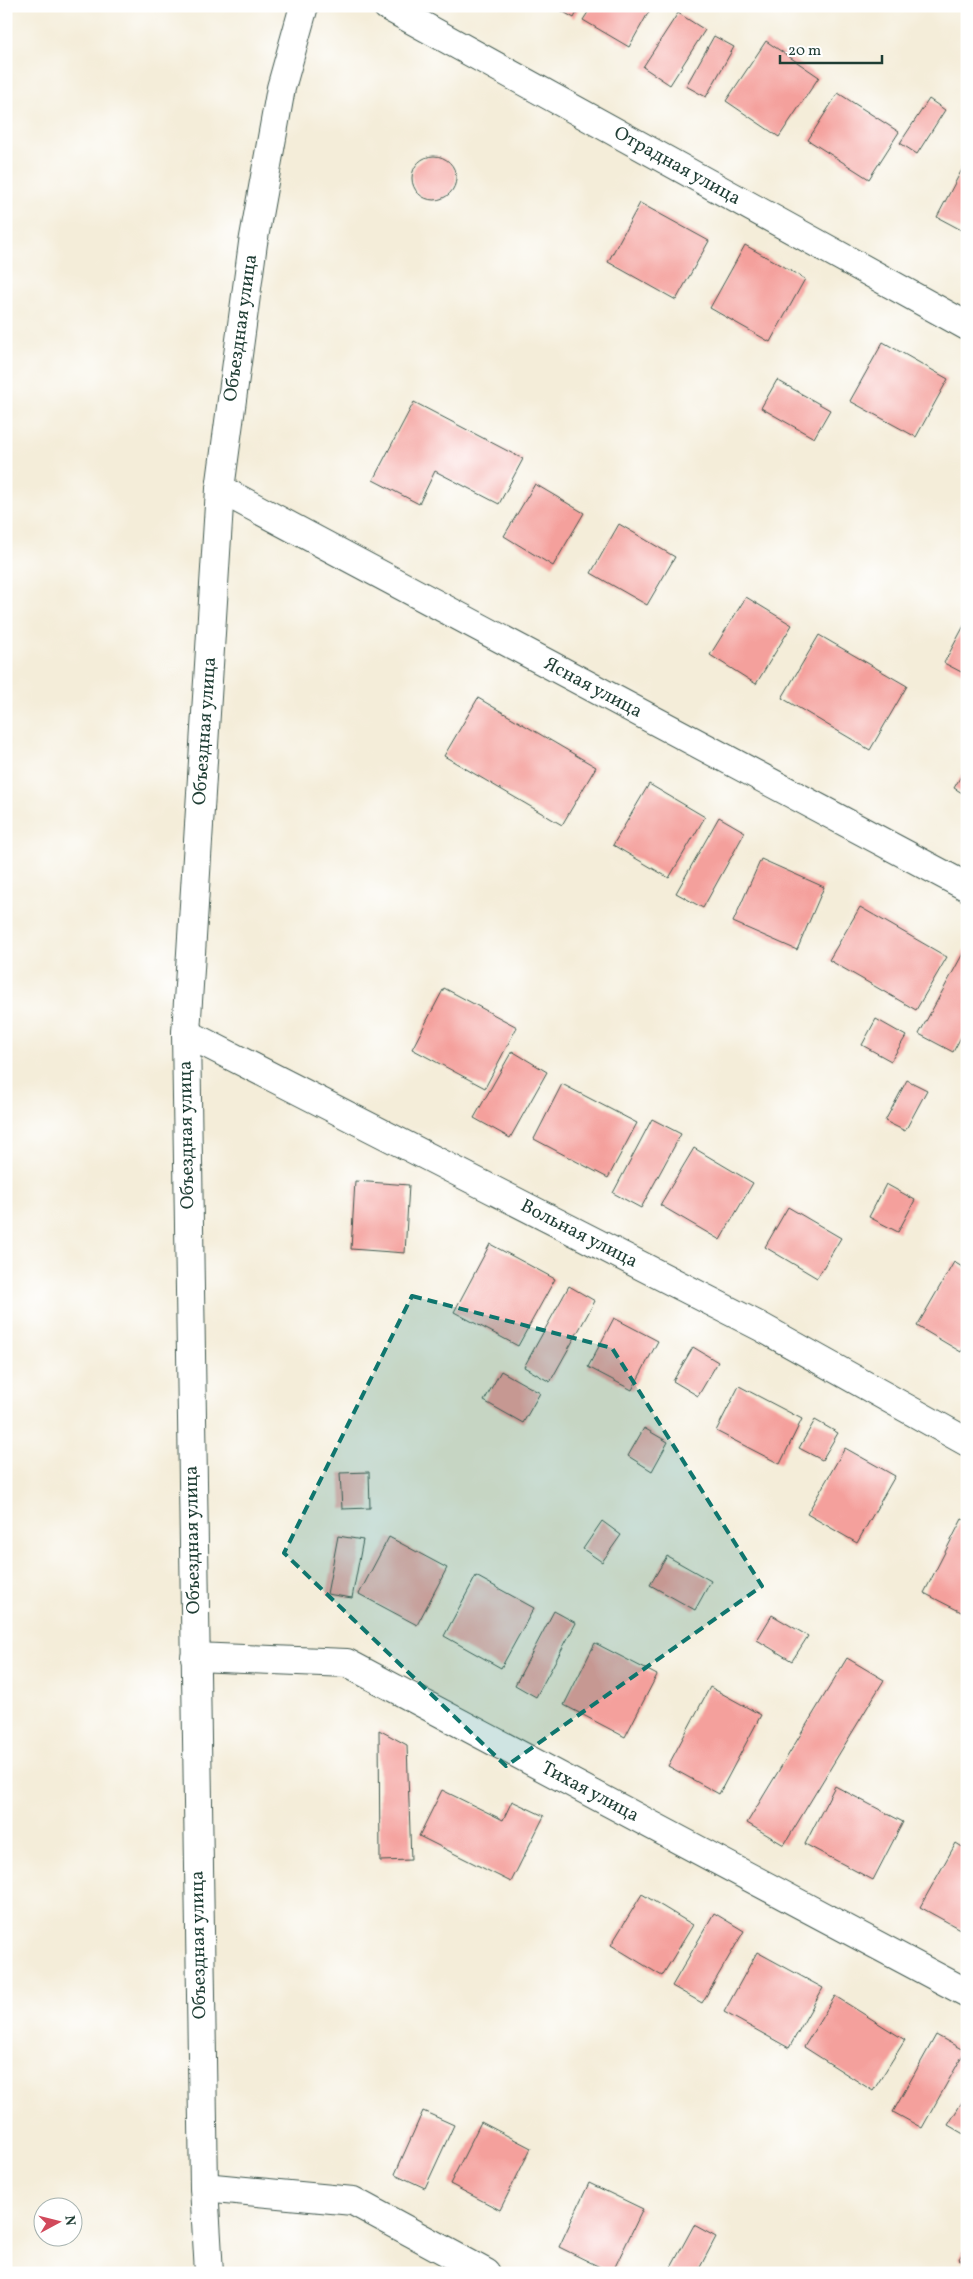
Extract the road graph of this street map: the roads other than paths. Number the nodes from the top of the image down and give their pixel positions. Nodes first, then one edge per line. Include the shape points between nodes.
1 (304, 6) edge
2 (387, 6) edge
3 (967, 326) edge
4 (220, 489) junction
5 (967, 887) edge
6 (186, 1033) junction
7 (967, 1442) edge
8 (194, 1657) junction
9 (967, 1993) edge
10 (204, 2187) junction
11 (209, 2273) edge
12 (486, 2273) edge

1 - 4 street, Объездная улица via 281,88 252,244
2 - 3 street, Отрадная улица
4 - 5 street, Ясная улица
4 - 6 street, Объездная улица
6 - 7 street, Вольная улица via 761,1327
6 - 8 street, Объездная улица
8 - 9 street, Тихая улица via 347,1663
8 - 10 street, Объездная улица
10 - 11 street, Объездная улица
10 - 12 street via 352,2201

